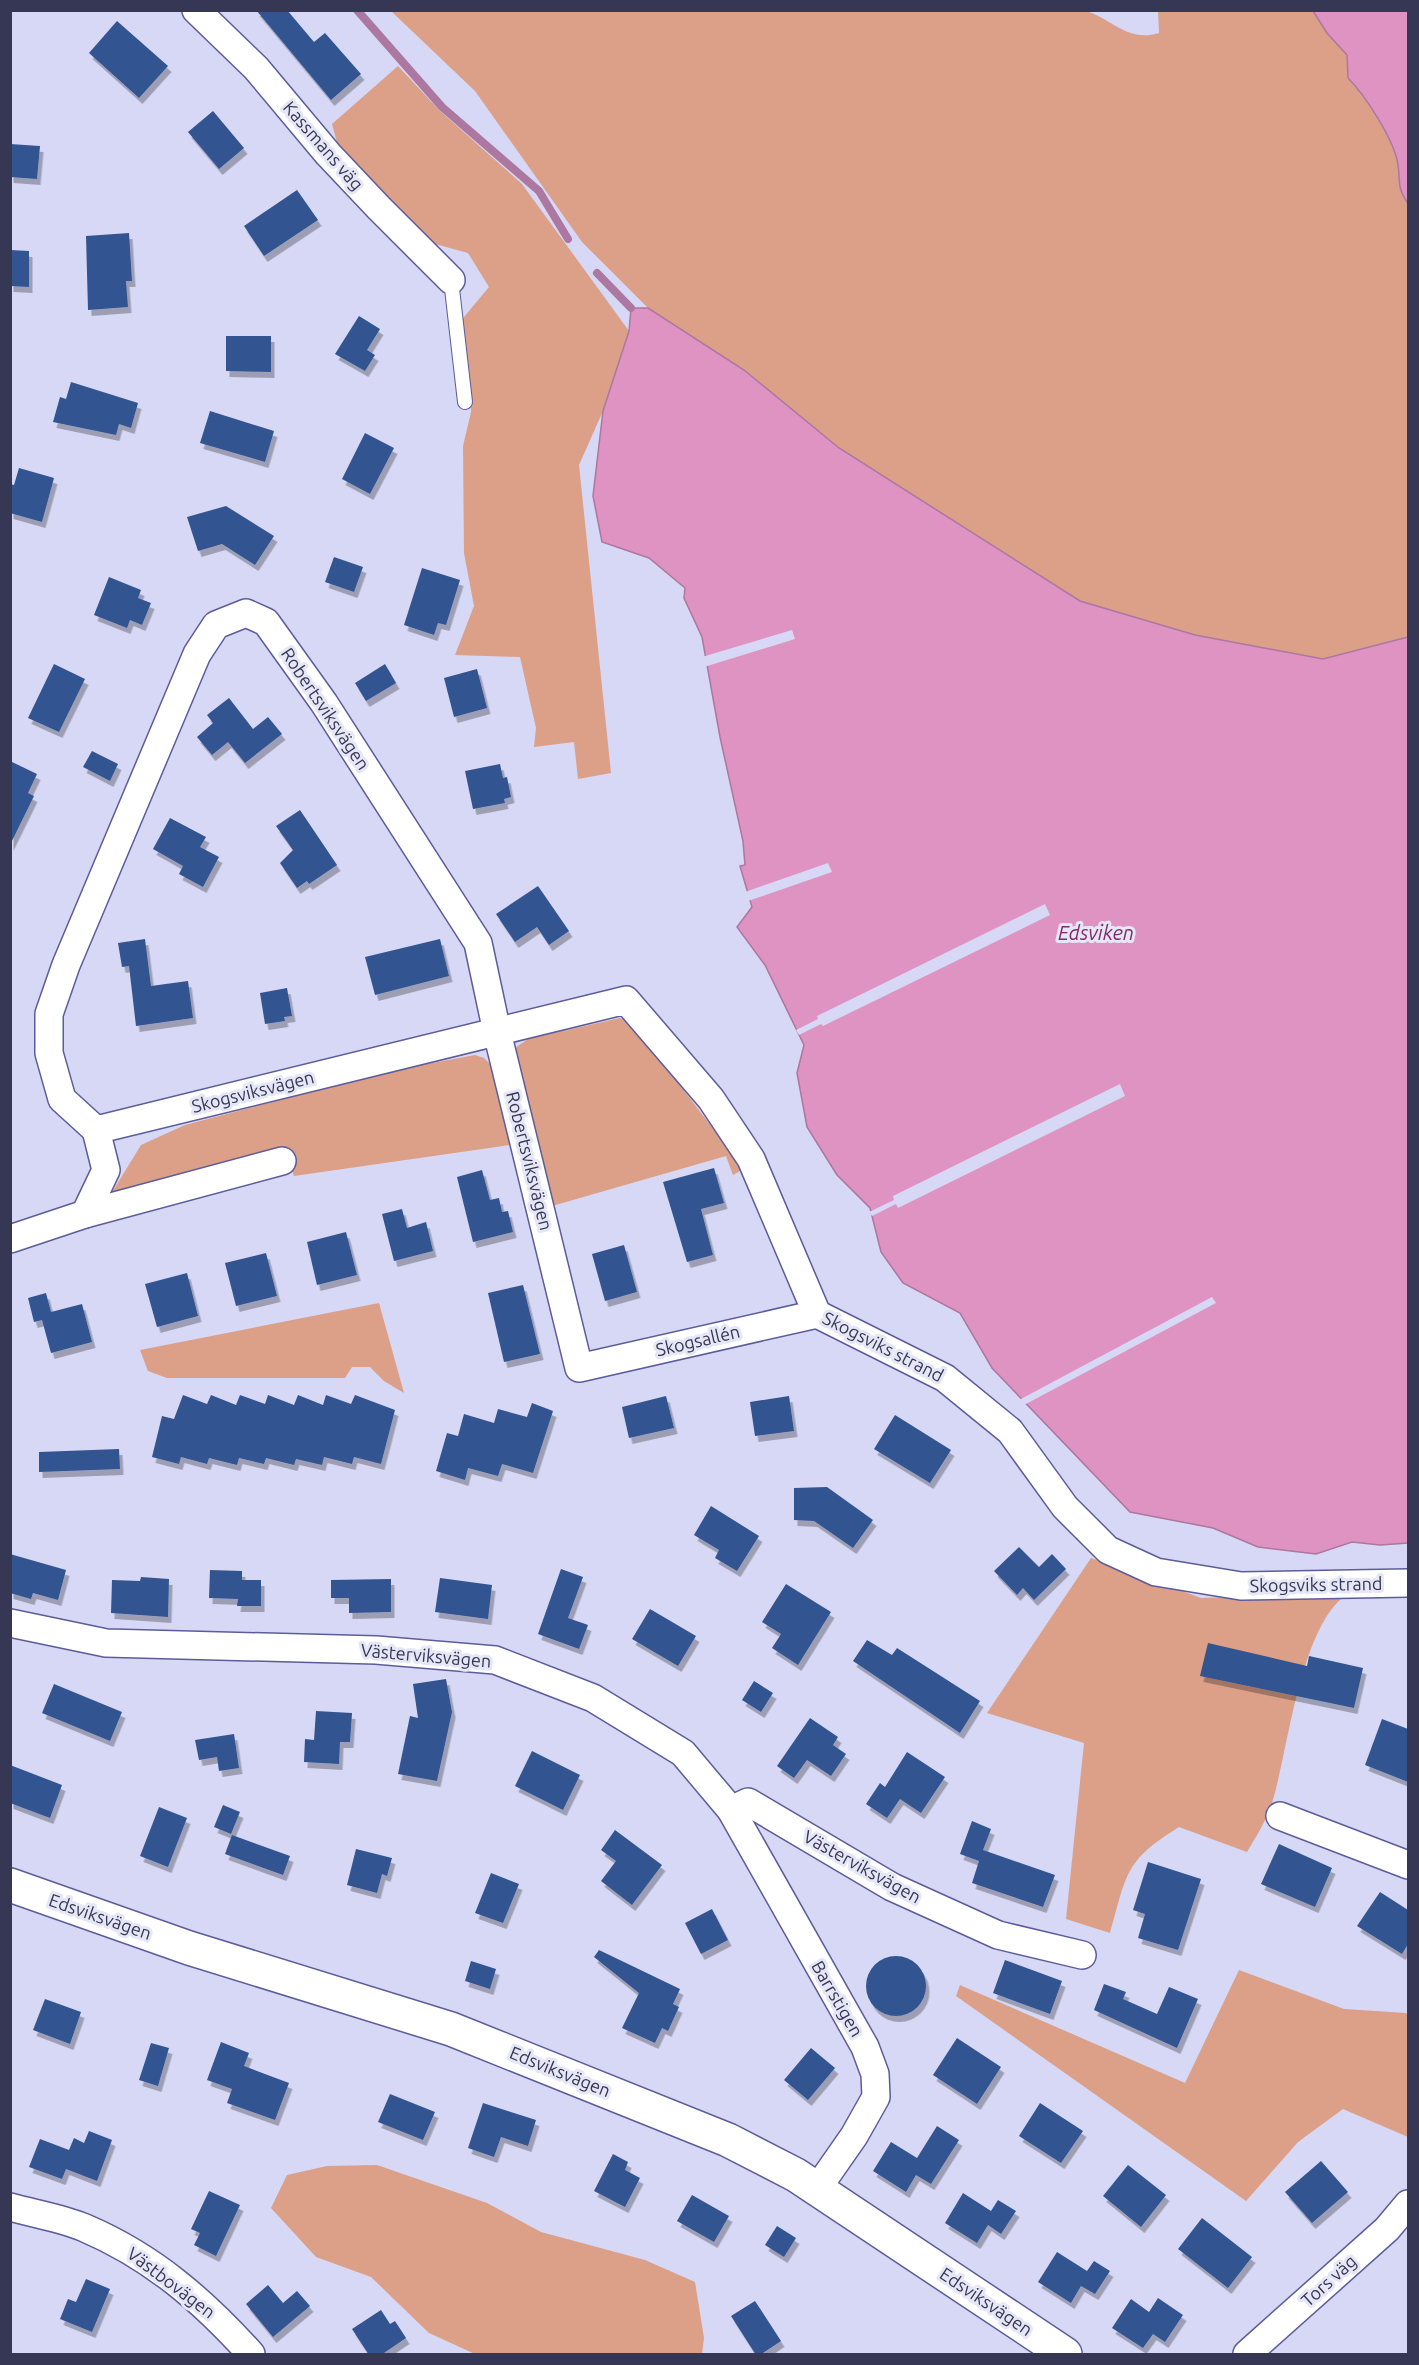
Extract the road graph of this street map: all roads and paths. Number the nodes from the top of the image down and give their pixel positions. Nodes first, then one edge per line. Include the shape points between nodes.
1 (196, 10) edge
2 (452, 280) joint
3 (465, 402) dead end
4 (497, 1032) junction
5 (96, 1130) junction
6 (282, 1161) dead end
7 (85, 1214) junction
8 (10, 1239) edge
9 (817, 1314) junction
10 (579, 1368) joint
11 (1408, 1584) edge
12 (10, 1623) edge
13 (731, 1810) junction
14 (1280, 1816) dead end
15 (1408, 1865) edge
16 (10, 1885) edge
17 (1082, 1955) dead end
18 (817, 2189) junction
19 (1408, 2204) edge
20 (10, 2207) edge
21 (251, 2355) edge
22 (1065, 2355) edge
23 (1247, 2355) edge

1 - 2 street, Kassmans väg via 256,68 328,154
2 - 3 lane
4 - 5 street, Skogsviksvägen
4 - 5 street, Robertsviksvägen via 478,943 324,703 266,622 246,613 216,625 197,654 49,1014 49,1053 62,1099
4 - 9 street, Skogsviks strand via 626,1000 711,1099 752,1159
4 - 10 street, Robertsviksvägen
5 - 7 street via 106,1170
6 - 7 street
7 - 8 street
9 - 10 street, Skogsallén
9 - 11 street, Skogsviks strand via 945,1378 1010,1431 1065,1507 1108,1550 1156,1572 1241,1586
12 - 13 street, Västerviksvägen via 106,1643 376,1650 495,1660 593,1698 683,1753
13 - 17 street, Västerviksvägen via 748,1802 892,1887 998,1935
13 - 18 street, Barrstigen via 865,2047 875,2074 876,2097
14 - 15 street
16 - 18 street, Edsviksvägen via 189,1948 452,2029 728,2140
18 - 22 street, Edsviksvägen
19 - 23 street, Tors väg via 1387,2229
20 - 21 street, Västbovägen via 84,2228 142,2257 209,2308

